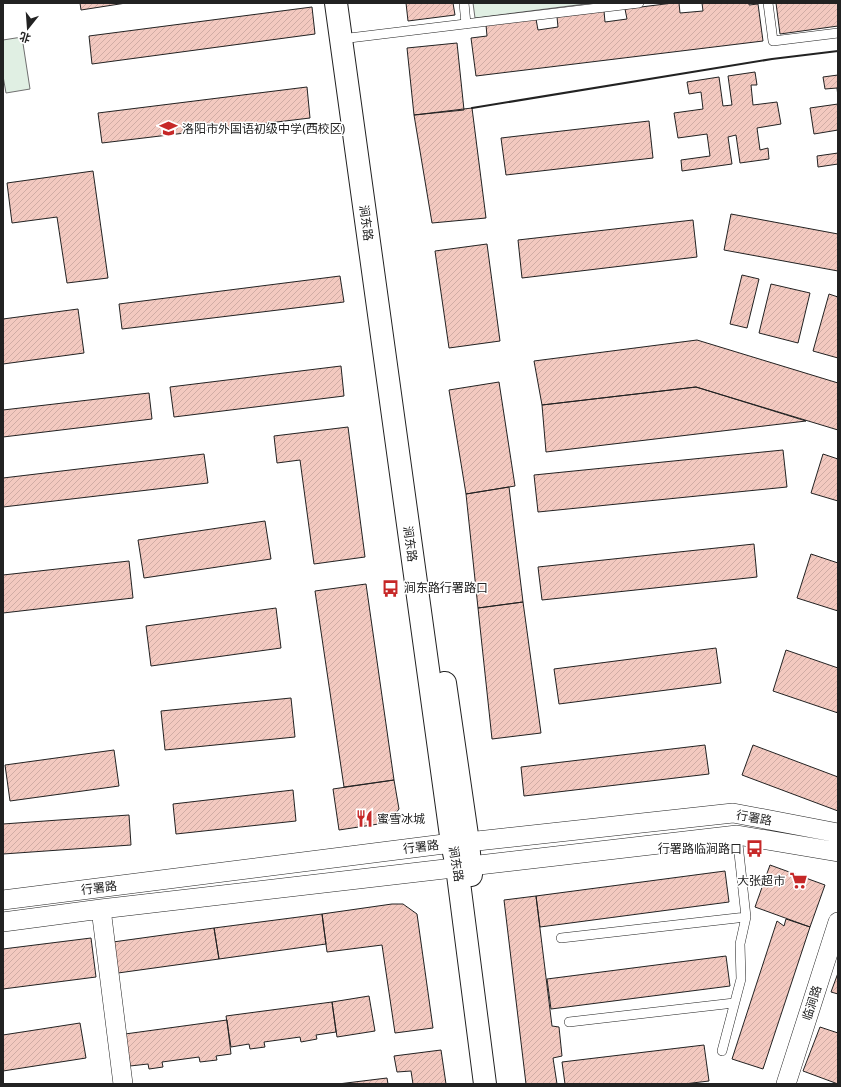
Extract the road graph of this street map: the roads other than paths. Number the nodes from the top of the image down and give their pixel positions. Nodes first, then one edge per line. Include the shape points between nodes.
1 (336, 3) edge
2 (348, 3) edge
3 (464, 3) edge
4 (639, 3) edge
5 (768, 3) edge
6 (466, 24) junction
7 (838, 33) edge
8 (347, 38) junction
9 (838, 833) edge
10 (737, 835) junction
11 (460, 842) junction
12 (838, 852) edge
13 (464, 867) junction
14 (3, 900) edge
15 (101, 909) junction
16 (746, 917) junction
17 (3, 922) edge
18 (838, 922) edge
19 (561, 938) dead end
20 (734, 1003) junction
21 (568, 1022) dead end
22 (722, 1051) dead end
23 (790, 1083) edge
24 (123, 1084) edge
25 (485, 1084) edge
26 (498, 1084) edge

1 - 8 street, 涧东路
2 - 8 street, 涧东路
3 - 6 lane
4 - 6 lane
5 - 7 lane via 773,41
6 - 8 lane
8 - 11 street, 涧东路
9 - 11 street, 行署路 via 733,813
10 - 12 street, 行署路
10 - 13 street, 行署路
10 - 16 lane
11 - 13 street, 涧东路
11 - 14 street, 行署路
13 - 15 street, 行署路
13 - 25 street, 涧东路
13 - 26 street, 涧东路
15 - 17 street, 行署路
15 - 24 street
16 - 19 lane
16 - 20 lane via 740,944 741,978
18 - 23 street, 临涧路
20 - 21 lane
20 - 22 lane

